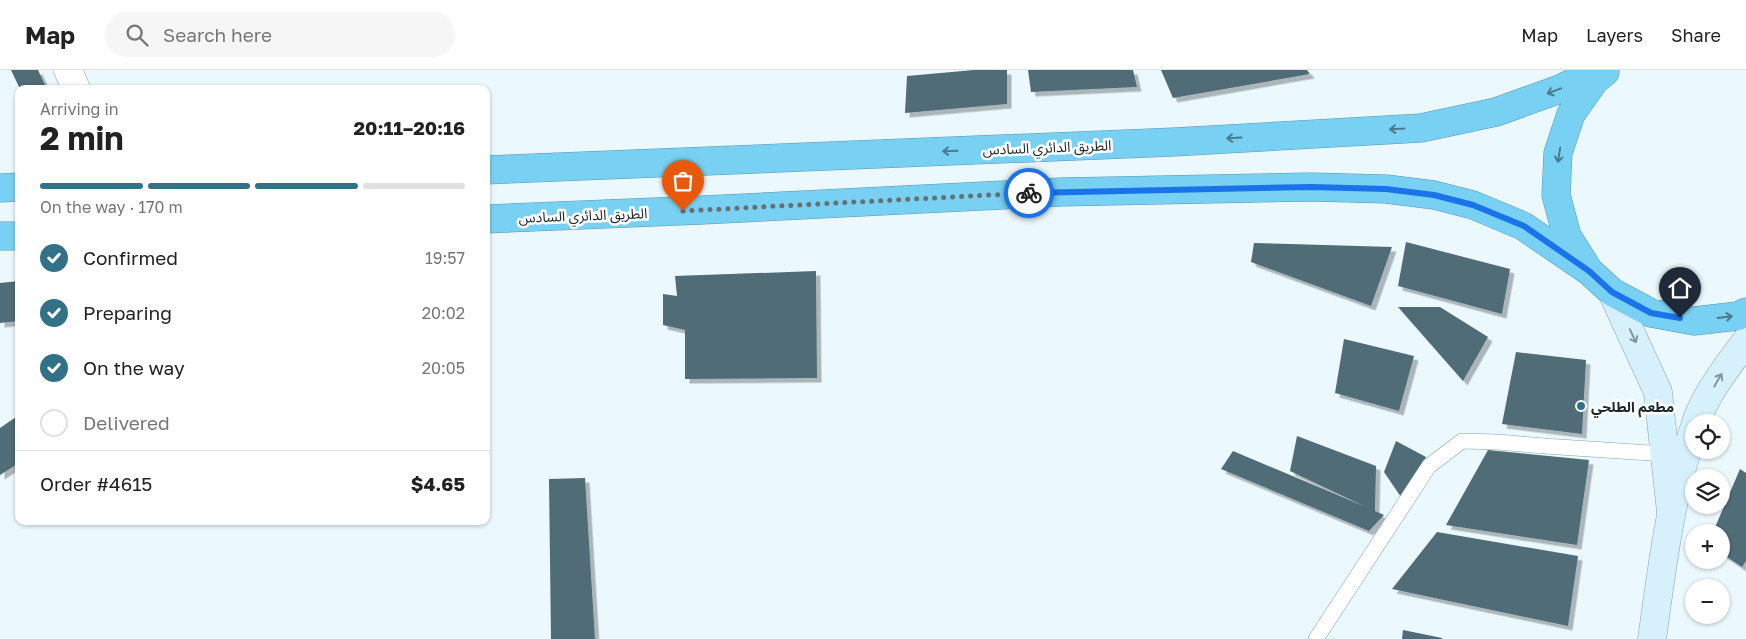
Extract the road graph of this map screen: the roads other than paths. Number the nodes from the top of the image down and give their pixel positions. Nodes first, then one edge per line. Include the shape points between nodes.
1 (68, 70) edge
2 (1598, 70) edge
3 (1608, 70) edge
4 (74, 85) edge
5 (490, 170) edge
6 (15, 187) edge
7 (0, 188) edge
8 (490, 218) edge
9 (0, 236) edge
10 (15, 236) edge
11 (1589, 271) junction
12 (1612, 292) junction
13 (1746, 312) edge
14 (1746, 341) edge
15 (1699, 414) edge
16 (1666, 454) junction
17 (1685, 454) edge
18 (1671, 512) junction
19 (1316, 639) edge
20 (1652, 639) edge

1 - 4 street
2 -> 5 highway, الطريق الدائري السادس via 1560,89 1496,112 1421,128
3 -> 11 highway, الطريق الدائري السادس via 1596,80 1571,114 1558,153 1556,196 1567,236
6 - 7 highway
8 - 11 highway, الطريق الدائري السادس via 1061,192 1311,187 1386,189 1434,195 1473,205 1524,226
9 - 10 highway
11 - 12 highway, الطريق الدائري السادس
12 -> 13 highway, الطريق الدائري السادس via 1651,313 1694,321 1738,316
12 -> 16 main road via 1658,392
15 -> 14 main road via 1722,373
16 - 18 main road
16 - 19 lane via 1462,441 1429,466
17 - 18 main road
18 - 20 main road

